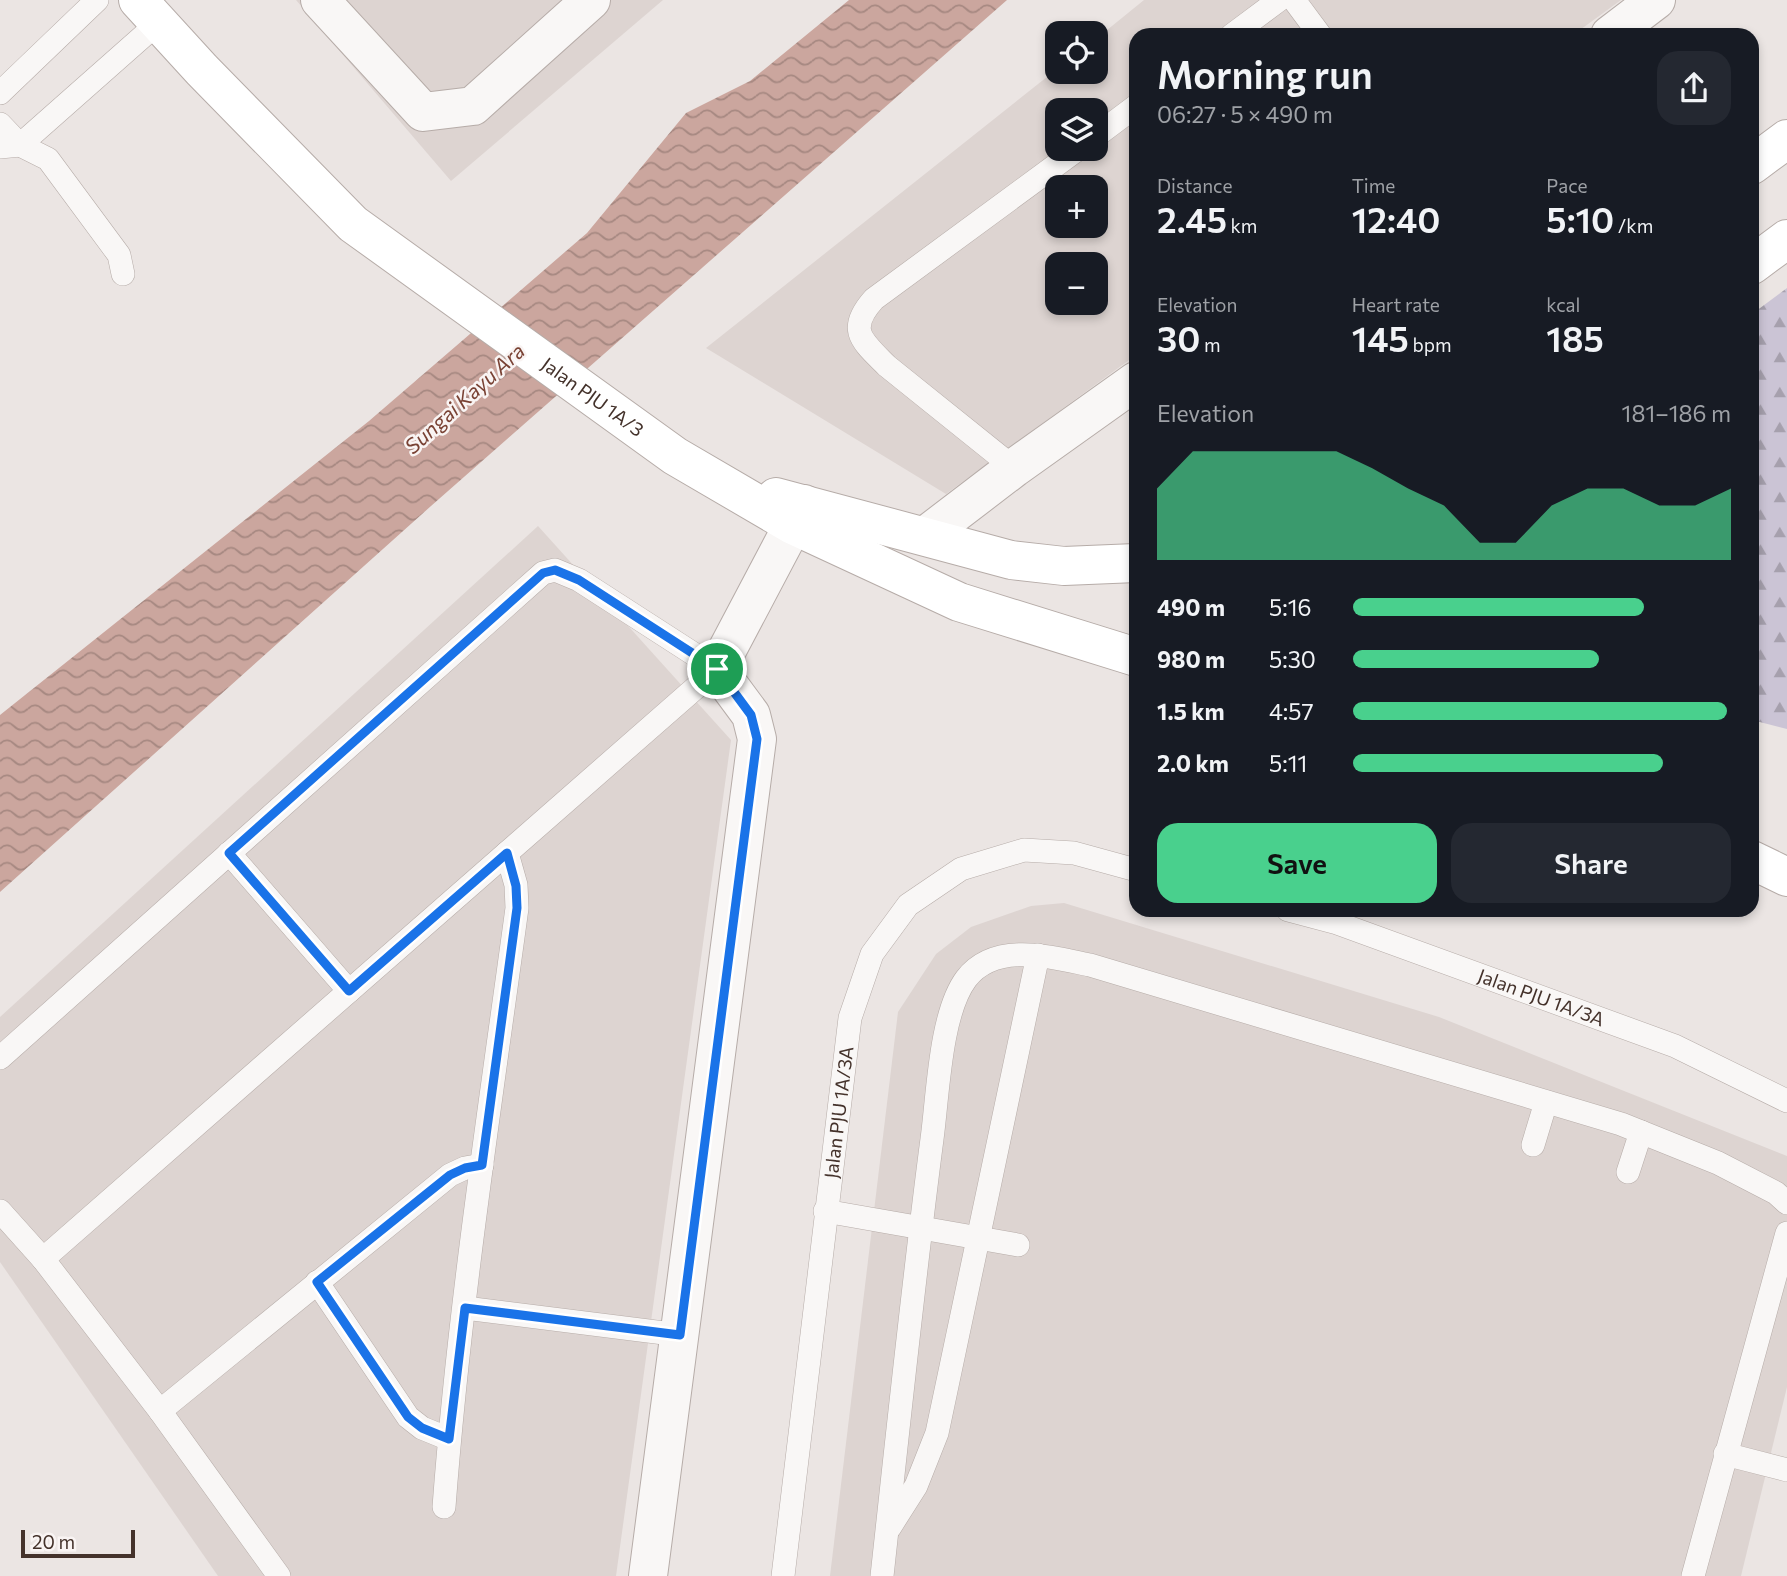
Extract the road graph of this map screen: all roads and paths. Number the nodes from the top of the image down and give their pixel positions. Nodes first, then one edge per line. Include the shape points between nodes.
1 (96, 0) edge
2 (320, 0) edge
3 (1279, 0) edge
4 (1294, 0) edge
5 (1656, 0) edge
6 (586, 2) edge
7 (148, 12) edge
8 (1241, 28) edge
9 (1315, 28) edge
10 (1619, 28) edge
11 (0, 93) edge
12 (1129, 111) edge
13 (0, 124) edge
14 (1108, 127) edge
15 (1787, 139) edge
16 (10, 146) edge
17 (1759, 159) edge
18 (1062, 161) edge
19 (1787, 239) edge
20 (1759, 260) edge
21 (123, 274) dead end
22 (1129, 387) edge
23 (1014, 468) junction
24 (799, 515) junction
25 (925, 536) junction
26 (1129, 563) edge
27 (1129, 655) edge
28 (717, 669) junction
29 (229, 853) junction
30 (507, 853) junction
31 (1759, 863) edge
32 (1129, 868) edge
33 (1787, 877) edge
34 (1314, 917) edge
35 (1038, 955) junction
36 (349, 991) junction
37 (0, 1058) edge
38 (1787, 1101) edge
39 (1546, 1102) junction
40 (1641, 1132) junction
41 (1533, 1145) dead end
42 (482, 1165) junction
43 (1628, 1172) dead end
44 (1787, 1203) edge
45 (0, 1211) edge
46 (825, 1211) junction
47 (920, 1227) junction
48 (1787, 1233) edge
49 (977, 1236) junction
50 (1018, 1245) dead end
51 (43, 1259) junction
52 (317, 1282) junction
53 (465, 1308) junction
54 (680, 1335) junction
55 (159, 1412) junction
56 (449, 1439) junction
57 (1725, 1454) junction
58 (1787, 1470) edge
59 (444, 1507) dead end
60 (887, 1533) junction
61 (279, 1576) edge
62 (648, 1576) edge
63 (783, 1576) edge
64 (882, 1576) edge
65 (1693, 1576) edge

1 - 11 lane
2 - 6 street via 423,112 473,106
3 - 8 lane
4 - 9 lane
5 - 10 street
7 - 16 lane
7 - 24 street, Jalan PJU 1A/3 via 353,223 675,456 719,482
12 - 14 lane
13 - 16 lane
15 - 17 street
16 - 21 lane via 48,159 119,255
18 - 23 lane via 874,299 860,315 859,332 868,348
19 - 20 street
22 - 23 street
23 - 25 street
24 - 25 street
24 - 27 street, Jalan PJU 1A/3 via 959,601
24 - 28 street
25 - 26 street via 1011,560 1064,566
28 - 29 lane via 579,580 555,570 543,573
28 - 30 lane
28 - 54 street via 751,715 757,739
29 - 36 lane
29 - 37 lane
30 - 36 lane
30 - 42 lane via 517,908
31 - 33 street
32 - 46 lane, Jalan PJU 1A/3A via 1074,853 1024,850 961,869 908,905 872,954 850,1018
34 - 38 lane, Jalan PJU 1A/3A via 1675,1046
35 - 39 lane via 1090,965
35 - 47 lane via 987,960 966,979 948,1018
35 - 49 lane
36 - 51 lane
39 - 40 lane
39 - 41 lane
40 - 43 lane
40 - 44 lane via 1718,1163
42 - 52 lane via 450,1175
42 - 53 lane
45 - 51 lane
46 - 47 lane
46 - 63 lane, Jalan PJU 1A/3A
47 - 49 lane
47 - 60 lane
48 - 57 lane
49 - 50 lane
49 - 60 lane via 937,1433 916,1486
51 - 55 lane
52 - 55 lane
52 - 56 lane via 408,1417
53 - 54 lane
53 - 56 lane
54 - 62 street
55 - 61 lane
56 - 59 lane
57 - 58 lane
57 - 65 lane
60 - 64 lane

